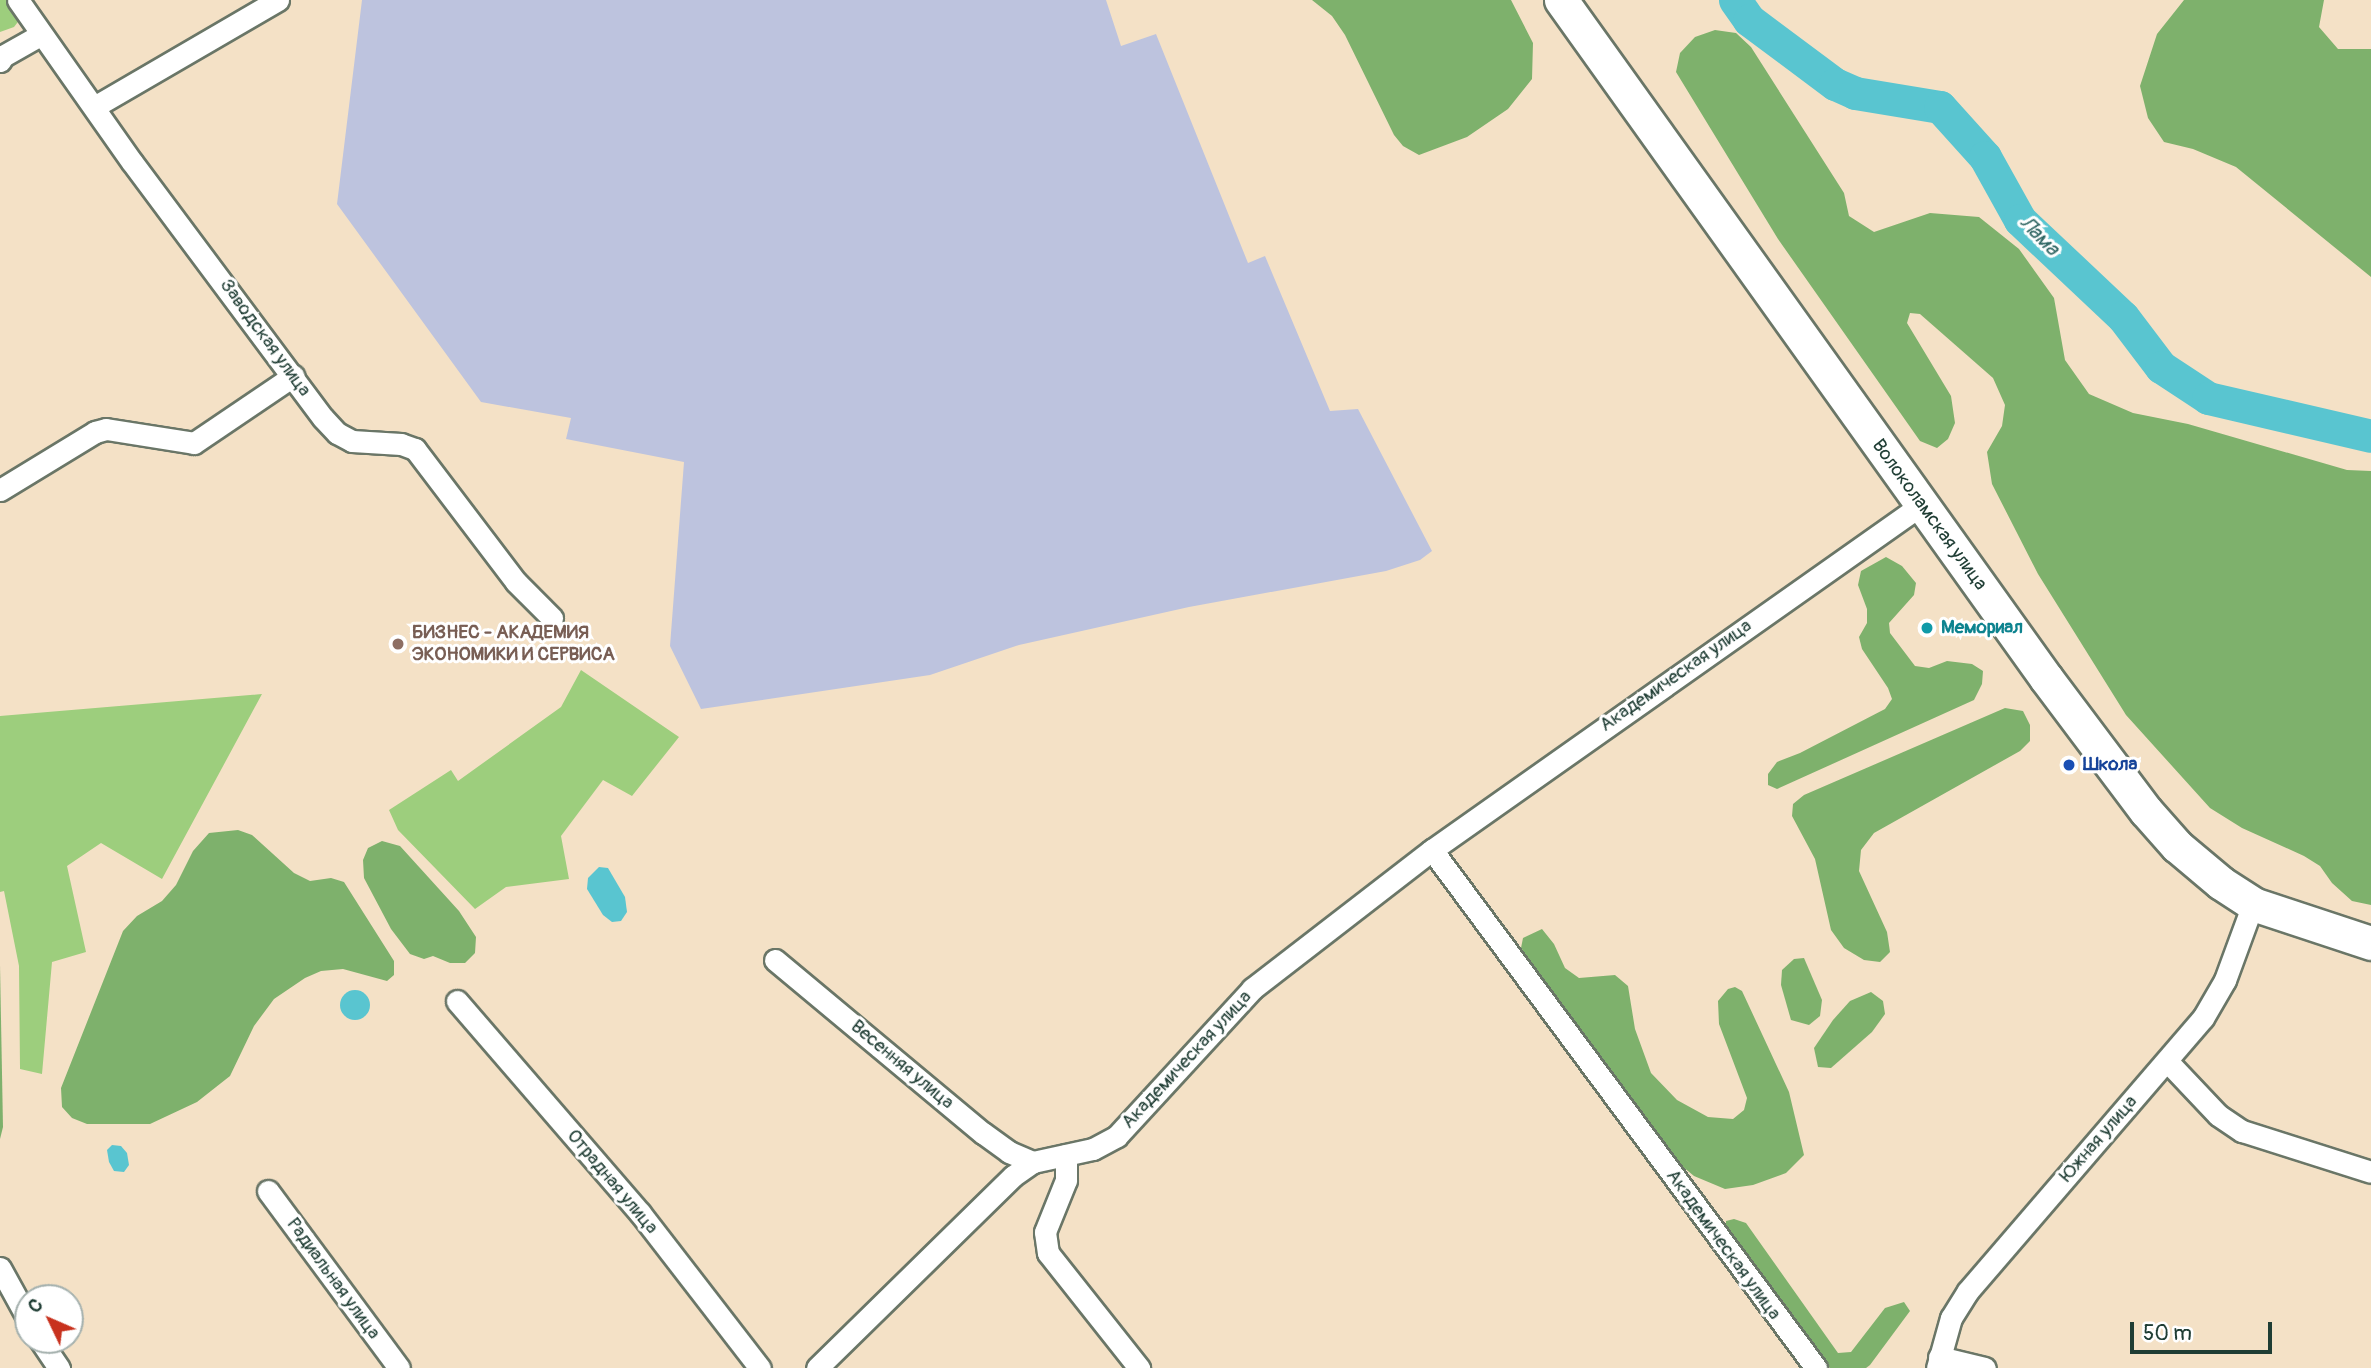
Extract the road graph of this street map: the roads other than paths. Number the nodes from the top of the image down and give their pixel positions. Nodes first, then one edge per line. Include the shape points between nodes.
1 (18, 0) edge
2 (278, 0) edge
3 (1561, 0) edge
4 (40, 35) junction
5 (0, 61) edge
6 (94, 107) junction
7 (293, 376) junction
8 (0, 490) edge
9 (1922, 505) junction
10 (552, 618) dead end
11 (1432, 850) junction
12 (2253, 904) junction
13 (2371, 943) edge
14 (775, 960) dead end
15 (457, 1001) dead end
16 (2167, 1061) junction
17 (1066, 1155) junction
18 (1033, 1162) junction
19 (2371, 1172) edge
20 (268, 1191) dead end
21 (0, 1268) edge
22 (14, 1294) edge
23 (1938, 1363) edge
24 (399, 1368) edge
25 (760, 1368) edge
26 (817, 1368) edge
27 (1139, 1368) edge
28 (1816, 1368) edge
29 (1986, 1368) edge

1 - 4 street, Заводская улица
2 - 6 street
3 - 9 main road, Волоколамская улица
4 - 5 street
4 - 6 street, Заводская улица
6 - 7 street, Заводская улица
7 - 8 street via 194,443 106,429
7 - 10 street, Заводская улица via 337,433 352,441 415,449 516,582
9 - 11 street, Академическая улица
9 - 12 main road, Волоколамская улица via 2146,811 2178,846
11 - 17 street, Академическая улица via 1252,989 1117,1136 1093,1149
11 - 28 street, Академическая улица
12 - 13 main road, Волоколамская улица
12 - 16 street, Южная улица via 2225,980 2203,1018
14 - 18 street, Весенняя улица via 984,1133 1009,1152
15 - 25 street, Отрадная улица via 640,1213
16 - 19 street via 2218,1115 2242,1131
16 - 23 street, Южная улица via 1968,1291 1951,1318
17 - 18 street, Академическая улица
17 - 27 street via 1066,1180 1045,1233 1048,1252
18 - 26 street, Академическая улица via 1013,1176
20 - 24 street, Радиальная улица
21 - 22 street
23 - 29 street

